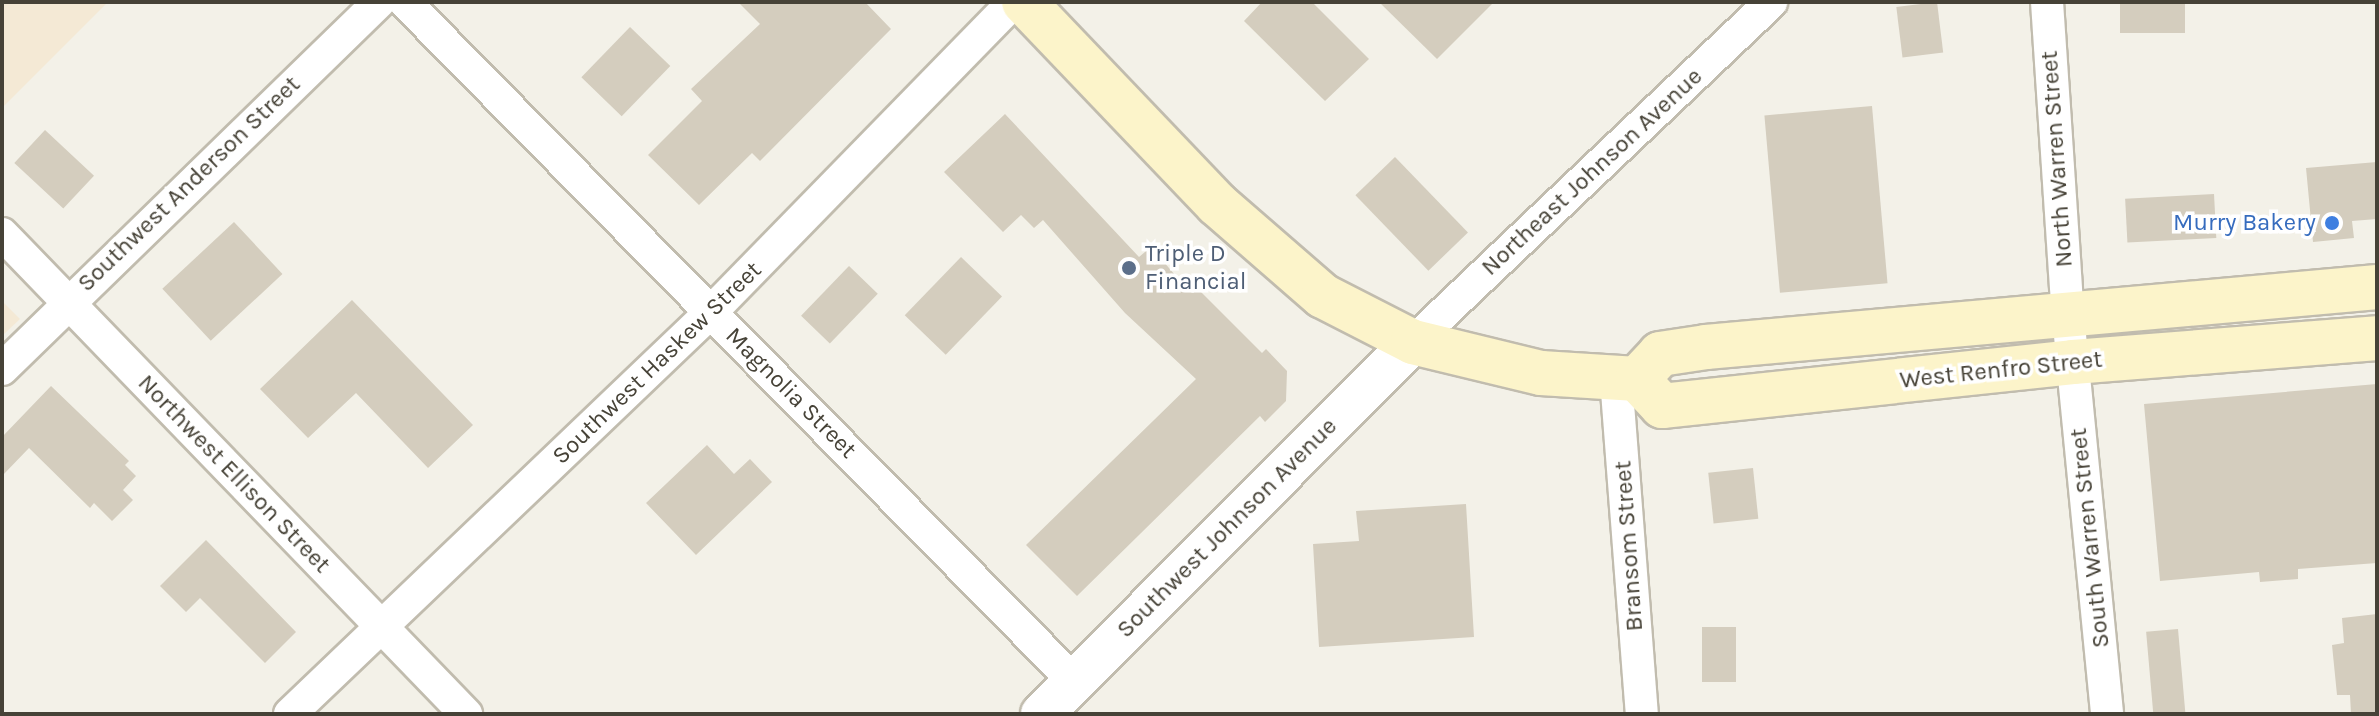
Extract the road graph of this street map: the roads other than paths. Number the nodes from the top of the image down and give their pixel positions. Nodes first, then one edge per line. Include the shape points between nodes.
1 (379, 2) edge
2 (405, 2) edge
3 (1013, 2) edge
4 (1024, 2) edge
5 (1771, 2) edge
6 (2047, 2) edge
7 (2, 234) edge
8 (2377, 287) edge
9 (69, 300) junction
10 (711, 312) junction
11 (2068, 315) junction
12 (2377, 338) edge
13 (1413, 342) junction
14 (2073, 362) junction
15 (2, 369) edge
16 (1626, 379) junction
17 (382, 629) junction
18 (1074, 681) junction
19 (290, 714) edge
20 (466, 714) edge
21 (1042, 714) edge
22 (1642, 714) edge
23 (2107, 714) edge

1 - 9 street, Southwest Anderson Street
2 - 10 street, Magnolia Street
3 - 10 street, Southwest Haskew Street
4 - 13 main road via 1217,204 1323,296
5 - 13 street, Northeast Johnson Avenue
6 - 11 street, North Warren Street
7 - 9 street, Northwest Ellison Street
8 - 11 main road, West Renfro Street
9 - 15 street, Southwest Anderson Street
9 - 17 street, Northwest Ellison Street
10 - 17 street, Southwest Haskew Street
10 - 18 street, Magnolia Street
11 - 14 street, North Warren Street
11 - 16 main road, West Renfro Street via 1660,354
12 - 14 main road, West Renfro Street
13 - 16 main road via 1541,373
13 - 18 street, Southwest Johnson Avenue
14 - 16 main road, West Renfro Street via 1662,406
14 - 23 street, South Warren Street
16 - 22 street, Bransom Street
17 - 19 street, Southwest Haskew Street
17 - 20 street, Northwest Ellison Street
18 - 21 street, Southwest Johnson Avenue

